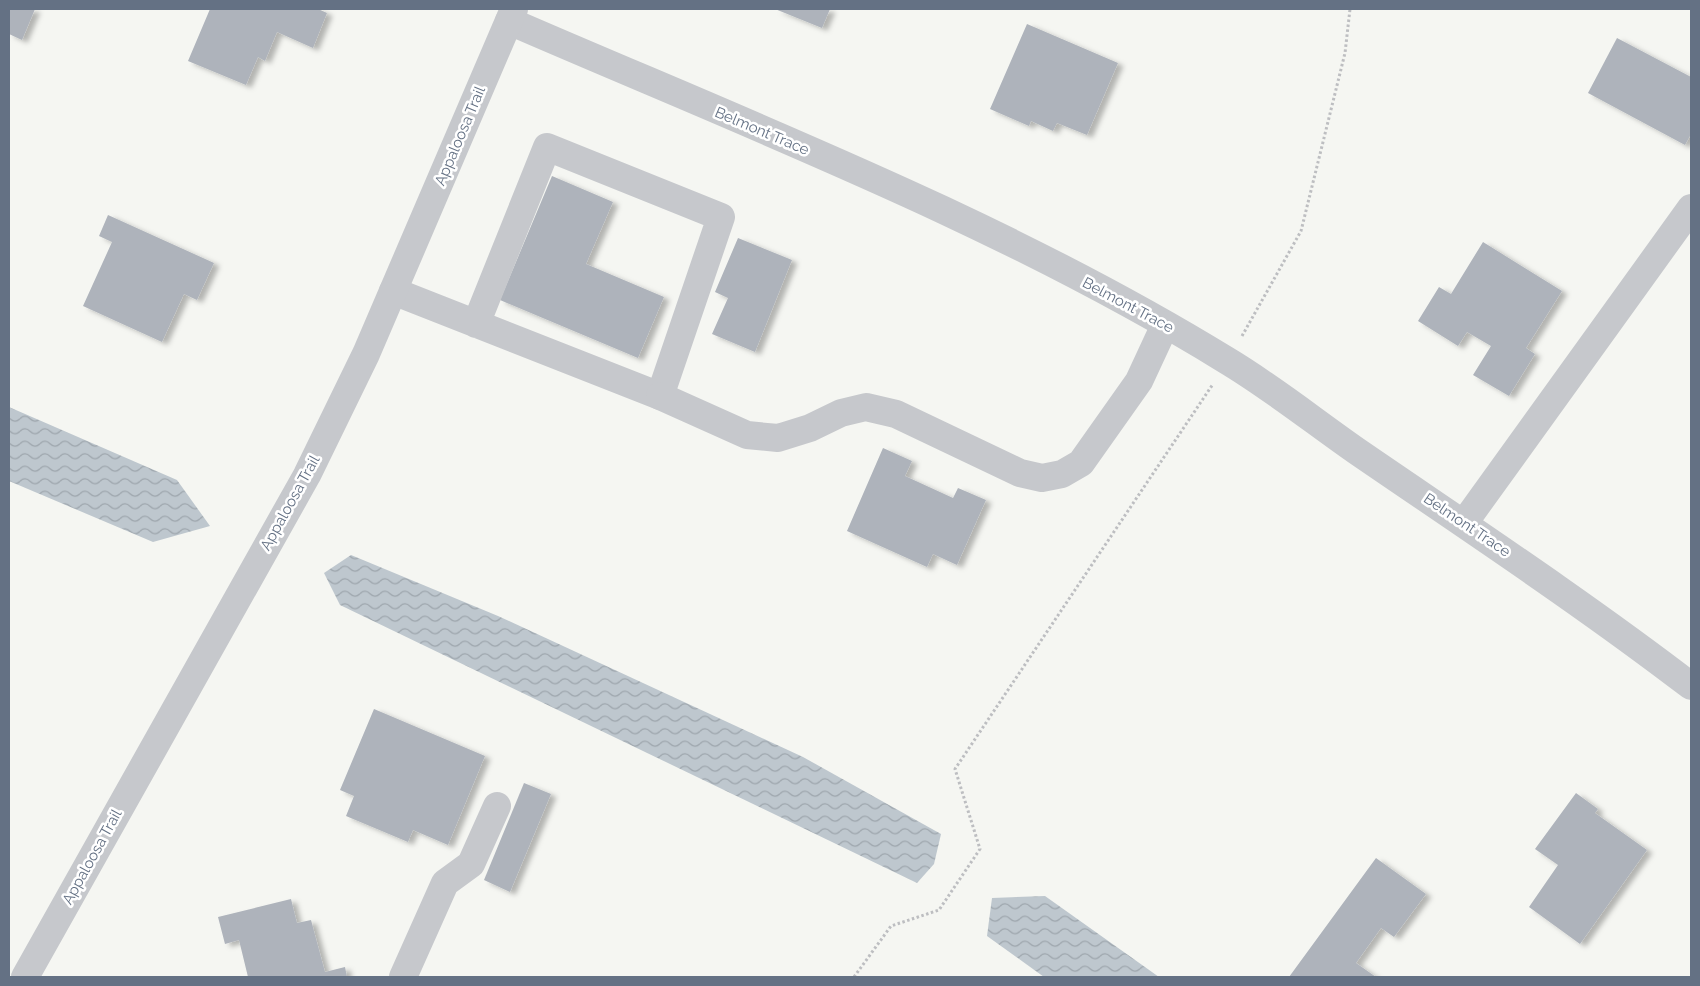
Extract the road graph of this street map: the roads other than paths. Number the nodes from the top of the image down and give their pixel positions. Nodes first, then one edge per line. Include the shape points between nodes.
1 (512, 15) edge
2 (1691, 208) edge
3 (393, 291) junction
4 (476, 324) junction
5 (1165, 325) junction
6 (660, 396) junction
7 (1464, 523) junction
8 (1691, 686) edge
9 (497, 806) dead end
10 (25, 977) edge
11 (403, 977) edge

1 - 3 street, Appaloosa Trail
1 - 5 street, Belmont Trace via 891,186 1035,256
2 - 7 street
3 - 4 street
3 - 10 street, Appaloosa Trail via 307,475
4 - 6 street
4 - 6 street via 547,147 721,217
5 - 6 street via 1139,381 1097,444 1081,463 1062,474 1042,478 1020,473 896,414 866,407 841,412 810,428 778,438 747,435
5 - 7 street, Belmont Trace via 1228,361
7 - 8 street, Belmont Trace via 1564,591
9 - 11 street via 471,864 445,883

